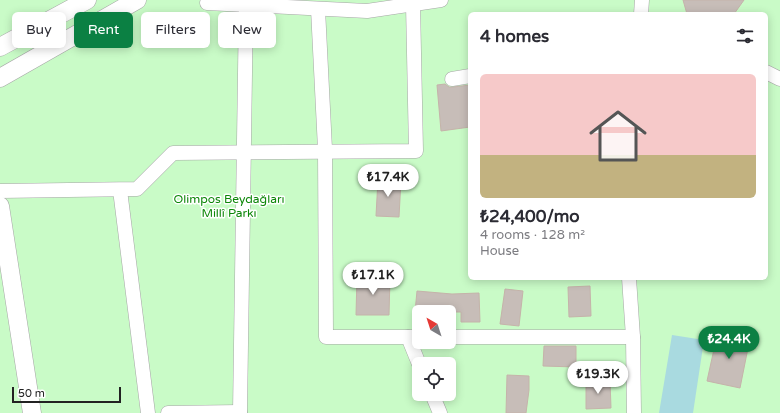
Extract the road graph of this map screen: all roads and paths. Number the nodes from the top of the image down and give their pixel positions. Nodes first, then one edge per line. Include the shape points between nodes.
1 (87, 0) edge
2 (137, 0) edge
3 (441, 0) edge
4 (642, 0) edge
5 (207, 3) dead end
6 (413, 4) junction
7 (246, 5) junction
8 (318, 9) junction
9 (641, 12) edge
10 (0, 47) edge
11 (768, 73) edge
12 (468, 76) edge
13 (0, 78) edge
14 (780, 79) edge
15 (452, 80) dead end
16 (244, 152) junction
17 (325, 152) junction
18 (120, 190) junction
19 (0, 191) edge
20 (0, 206) edge
21 (629, 280) edge
22 (412, 337) edge
23 (456, 338) edge
24 (633, 338) junction
25 (435, 401) edge
26 (240, 412) edge
27 (32, 413) edge
28 (148, 413) edge
29 (168, 413) edge
30 (440, 413) edge
31 (634, 413) edge

1 - 10 street
2 - 13 street
3 - 6 street
4 - 9 street
5 - 7 street
6 - 8 street via 367,11
6 - 17 street via 416,151
7 - 8 street
7 - 16 street
8 - 17 street
11 - 14 street
12 - 15 street
16 - 17 street
16 - 18 street via 172,153 137,189
16 - 26 street
17 - 22 street via 326,337
18 - 19 street
18 - 28 street
20 - 27 street
21 - 24 street
23 - 24 street
24 - 31 street
25 - 30 street
26 - 29 street

